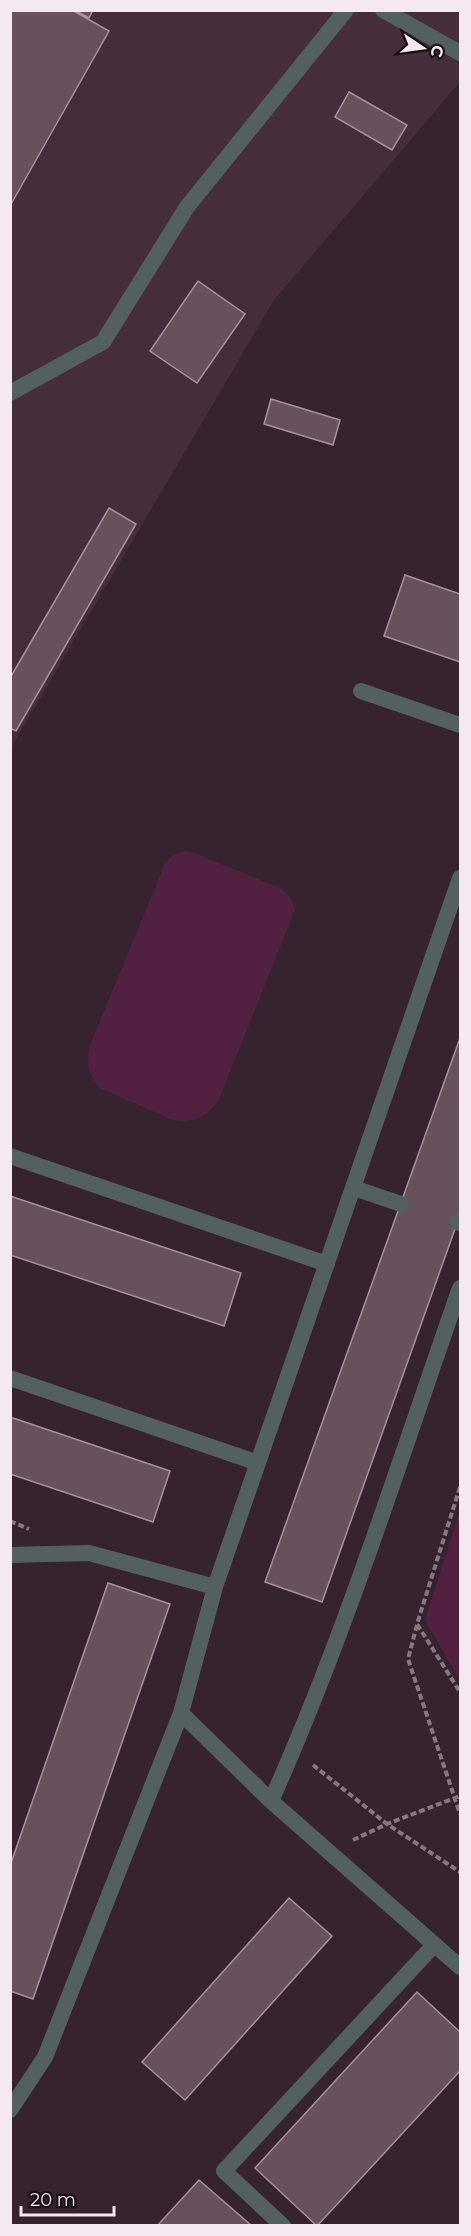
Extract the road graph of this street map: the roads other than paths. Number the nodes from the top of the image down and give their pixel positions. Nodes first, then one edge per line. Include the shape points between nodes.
1 (346, 10) edge
2 (383, 10) edge
3 (460, 53) edge
4 (10, 393) edge
5 (361, 691) dead end
6 (460, 725) edge
7 (460, 878) edge
8 (10, 1156) edge
9 (354, 1188) junction
10 (401, 1204) dead end
11 (327, 1264) junction
12 (460, 1288) edge
13 (10, 1378) edge
14 (258, 1463) junction
15 (10, 1555) edge
16 (215, 1587) junction
17 (181, 1713) junction
18 (271, 1801) junction
19 (434, 1945) junction
20 (460, 1967) edge
21 (10, 2110) edge
22 (283, 2226) edge

1 - 4 lane via 187,207 103,342
2 - 3 lane
5 - 6 lane
7 - 9 lane
8 - 11 lane
9 - 10 lane
9 - 11 lane
11 - 14 lane
12 - 18 lane via 344,1619
13 - 14 lane
14 - 16 lane
15 - 16 lane via 89,1553
16 - 17 lane
17 - 18 lane
17 - 21 lane via 45,2057
18 - 19 lane
19 - 20 lane
19 - 22 lane via 224,2171

